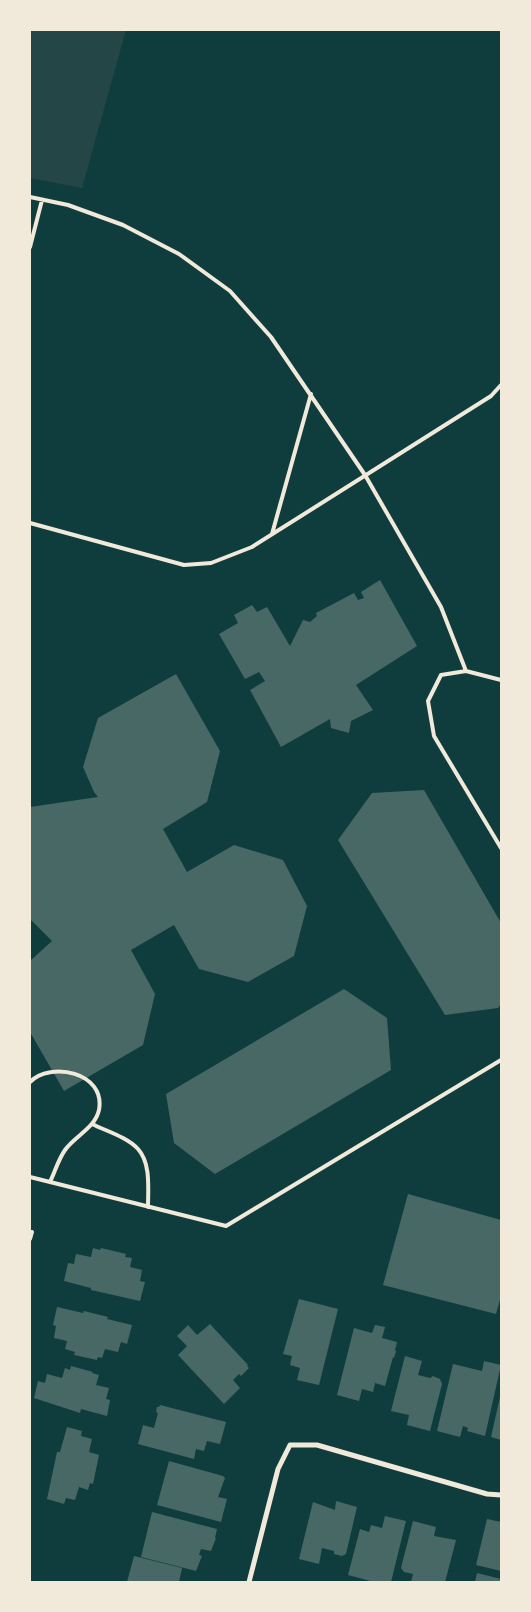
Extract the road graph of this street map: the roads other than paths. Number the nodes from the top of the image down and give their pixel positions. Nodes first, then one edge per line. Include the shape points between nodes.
1 (30, 197) edge
2 (42, 200) junction
3 (30, 247) edge
4 (501, 385) edge
5 (311, 394) junction
6 (365, 476) junction
7 (30, 522) edge
8 (272, 534) junction
9 (466, 671) junction
10 (501, 680) edge
11 (501, 848) edge
12 (501, 1060) edge
13 (30, 1082) edge
14 (92, 1124) junction
15 (30, 1177) edge
16 (50, 1182) junction
17 (148, 1207) junction
18 (32, 1232) dead end
19 (30, 1238) edge
20 (501, 1495) edge
21 (249, 1582) edge

1 - 2 lane
2 - 3 lane
2 - 5 lane via 68,205 123,225 179,254 230,291 271,337
4 - 6 lane via 491,396
5 - 6 lane
5 - 8 lane
6 - 8 lane
6 - 9 lane via 441,607
7 - 8 lane via 184,565 211,563 252,547
9 - 10 lane
9 - 11 lane via 441,675 428,701 434,736
12 - 17 lane via 226,1226
13 - 14 lane via 44,1072 69,1072 90,1081 97,1088 100,1099
14 - 16 lane via 65,1150
14 - 17 lane via 138,1149 146,1164
15 - 16 lane
16 - 17 lane
18 - 19 lane
20 - 21 street via 487,1494 317,1445 290,1445 278,1468

